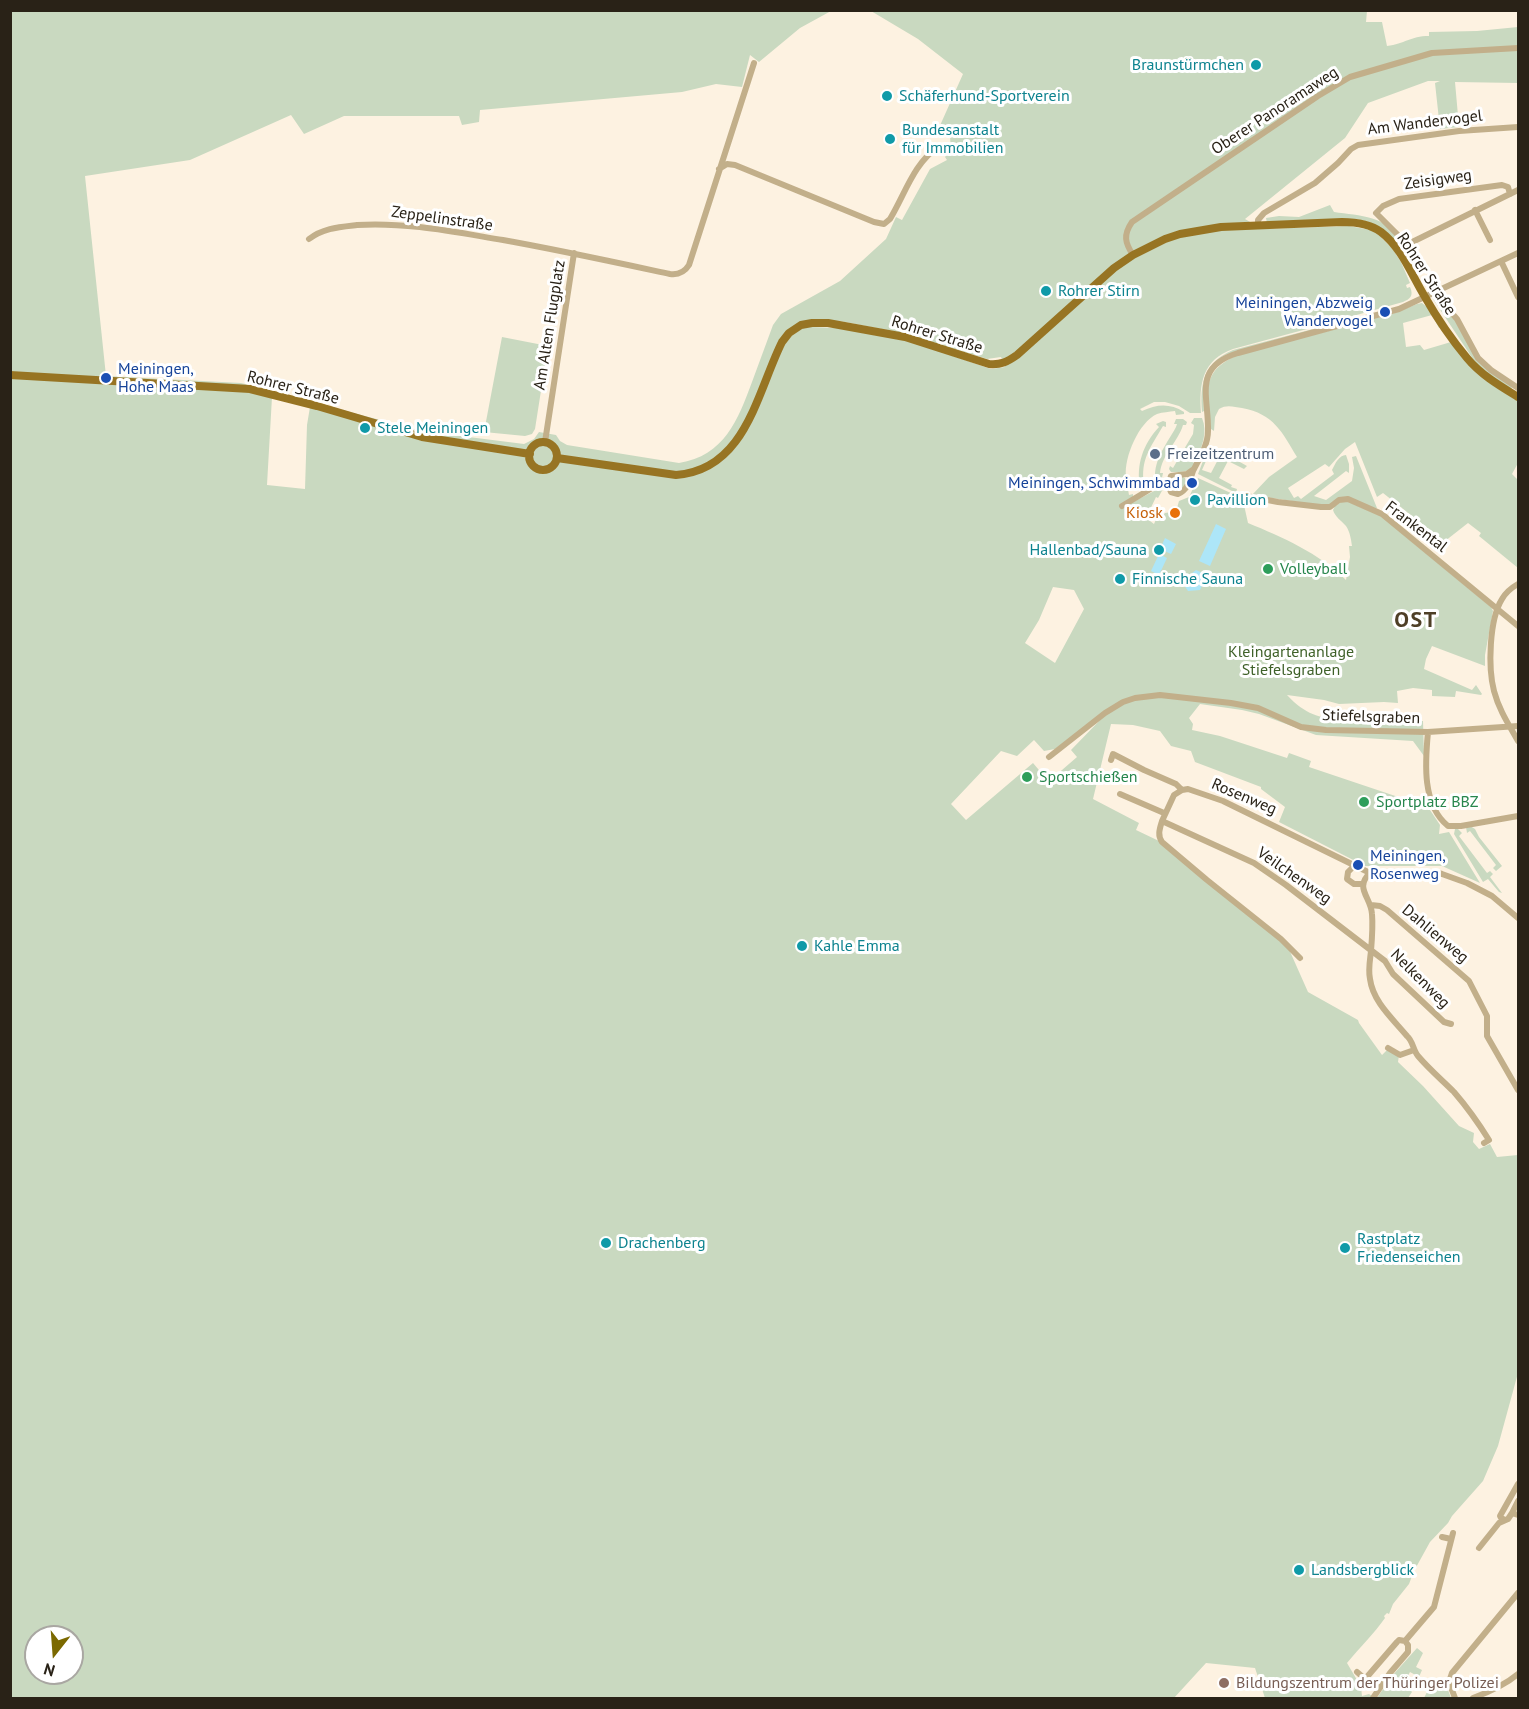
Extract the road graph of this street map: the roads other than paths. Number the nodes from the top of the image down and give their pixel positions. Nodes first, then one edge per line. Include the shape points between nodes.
1 (1518, 48) edge
2 (754, 63) dead end
3 (1518, 127) edge
4 (938, 147) dead end
5 (719, 170) junction
6 (1518, 190) edge
7 (1510, 194) junction
8 (1475, 210) junction
9 (1258, 226) junction
10 (309, 239) dead end
11 (1490, 240) dead end
12 (1400, 248) junction
13 (1518, 253) edge
14 (574, 254) junction
15 (1134, 255) junction
16 (1501, 261) junction
17 (1434, 293) junction
18 (1424, 297) junction
19 (1518, 297) edge
20 (10, 375) edge
21 (1517, 391) edge
22 (545, 442) junction
23 (530, 454) junction
24 (557, 458) junction
25 (1194, 469) junction
26 (1168, 482) junction
27 (1236, 494) dead end
28 (1122, 506) dead end
29 (1518, 584) edge
30 (1498, 608) junction
31 (1518, 626) edge
32 (1510, 726) junction
33 (1518, 726) edge
34 (1428, 732) junction
35 (1518, 741) edge
36 (1049, 757) dead end
37 (1111, 760) dead end
38 (1182, 790) junction
39 (1120, 794) dead end
40 (1164, 813) junction
41 (1518, 816) edge
42 (1162, 821) junction
43 (1354, 866) junction
44 (1370, 873) junction
45 (1362, 884) junction
46 (1371, 905) junction
47 (1518, 918) edge
48 (1371, 950) junction
49 (1299, 958) dead end
50 (1451, 1024) dead end
51 (1388, 1048) dead end
52 (1414, 1050) junction
53 (1518, 1090) edge
54 (1484, 1143) dead end
55 (1518, 1484) edge
56 (1518, 1501) edge
57 (1515, 1514) edge
58 (1505, 1520) junction
59 (1442, 1537) dead end
60 (1479, 1548) dead end
61 (1518, 1593) edge
62 (1405, 1641) junction
63 (1357, 1672) dead end
64 (1518, 1674) edge
65 (1365, 1679) junction
66 (1360, 1685) dead end
67 (1373, 1698) edge
68 (1455, 1698) edge
69 (1473, 1698) edge

1 - 15 street, Oberer Panoramaweg via 1432,53 1350,77 1132,222 1126,232 1126,244
2 - 5 street, Am Alten Flugplatz
3 - 9 street, Am Wandervogel via 1354,146 1315,183 1264,213
4 - 5 street via 924,159 884,224 735,165 727,164
5 - 14 street, Am Alten Flugplatz via 689,265 682,273 670,274
6 - 7 street
7 - 8 street
7 - 12 street, Zeisigweg via 1508,187 1502,185 1391,202 1376,213 1402,239
8 - 11 street
8 - 12 street
9 - 12 main road, Rohrer Straße via 1354,222 1379,231
9 - 15 main road, Rohrer Straße via 1180,234
10 - 14 street, Zeppelinstraße via 317,232 336,227 399,225
12 - 18 main road, Rohrer Straße
13 - 16 street
14 - 22 street, Am Alten Flugplatz
15 - 24 main road, Rohrer Straße via 1114,268 1008,362 988,364 876,331 807,323 795,328 782,342 753,413 735,444 713,464 687,474 670,475
16 - 17 street
16 - 19 street
17 - 18 street
17 - 21 street, Rohrer Straße via 1457,319 1478,358
18 - 21 main road, Rohrer Straße via 1471,363 1491,380
18 - 25 street via 1388,313 1220,361 1206,382 1208,432
20 - 23 main road, Rohrer Straße via 250,389 422,437
22 - 23 main road via 536,444
22 - 24 main road via 553,446
23 - 24 main road via 533,465 539,469 552,466
25 - 26 street via 1174,475
25 - 26 street via 1182,493 1171,492
26 - 28 street
27 - 30 street, Frankental via 1321,507 1348,499 1382,514
29 - 30 street via 1506,593
30 - 31 street, Frankental
30 - 32 street via 1492,633 1492,682
32 - 33 street, Stiefelsgraben
32 - 34 street, Stiefelsgraben
32 - 35 street
34 - 36 street, Stiefelsgraben via 1301,727 1258,708 1160,695 1123,702
34 - 41 street via 1429,796 1448,826
37 - 38 street, Rosenweg via 1113,754
38 - 40 street via 1174,795
38 - 43 street, Rosenweg via 1223,801
39 - 40 street
40 - 42 street
42 - 48 street, Veilchenweg via 1254,863
42 - 49 street via 1162,842
43 - 44 street, Rosenweg
43 - 45 street via 1347,879
44 - 45 street
44 - 47 street via 1435,872 1486,892
45 - 46 street
46 - 48 street
46 - 53 street, Dahlienweg via 1387,910 1466,978 1486,1016 1487,1036
48 - 50 street, Nelkenweg via 1444,1022
48 - 52 street via 1370,980 1374,992 1409,1037
51 - 52 street via 1400,1054
52 - 54 street via 1481,1127 1489,1140
55 - 58 street via 1500,1516
56 - 57 street
57 - 58 street
58 - 60 street
59 - 62 street via 1452,1536 1434,1607
61 - 68 street via 1452,1673 1449,1682
62 - 65 street via 1397,1642
62 - 67 street via 1408,1652
63 - 65 street
64 - 69 street
65 - 66 street

